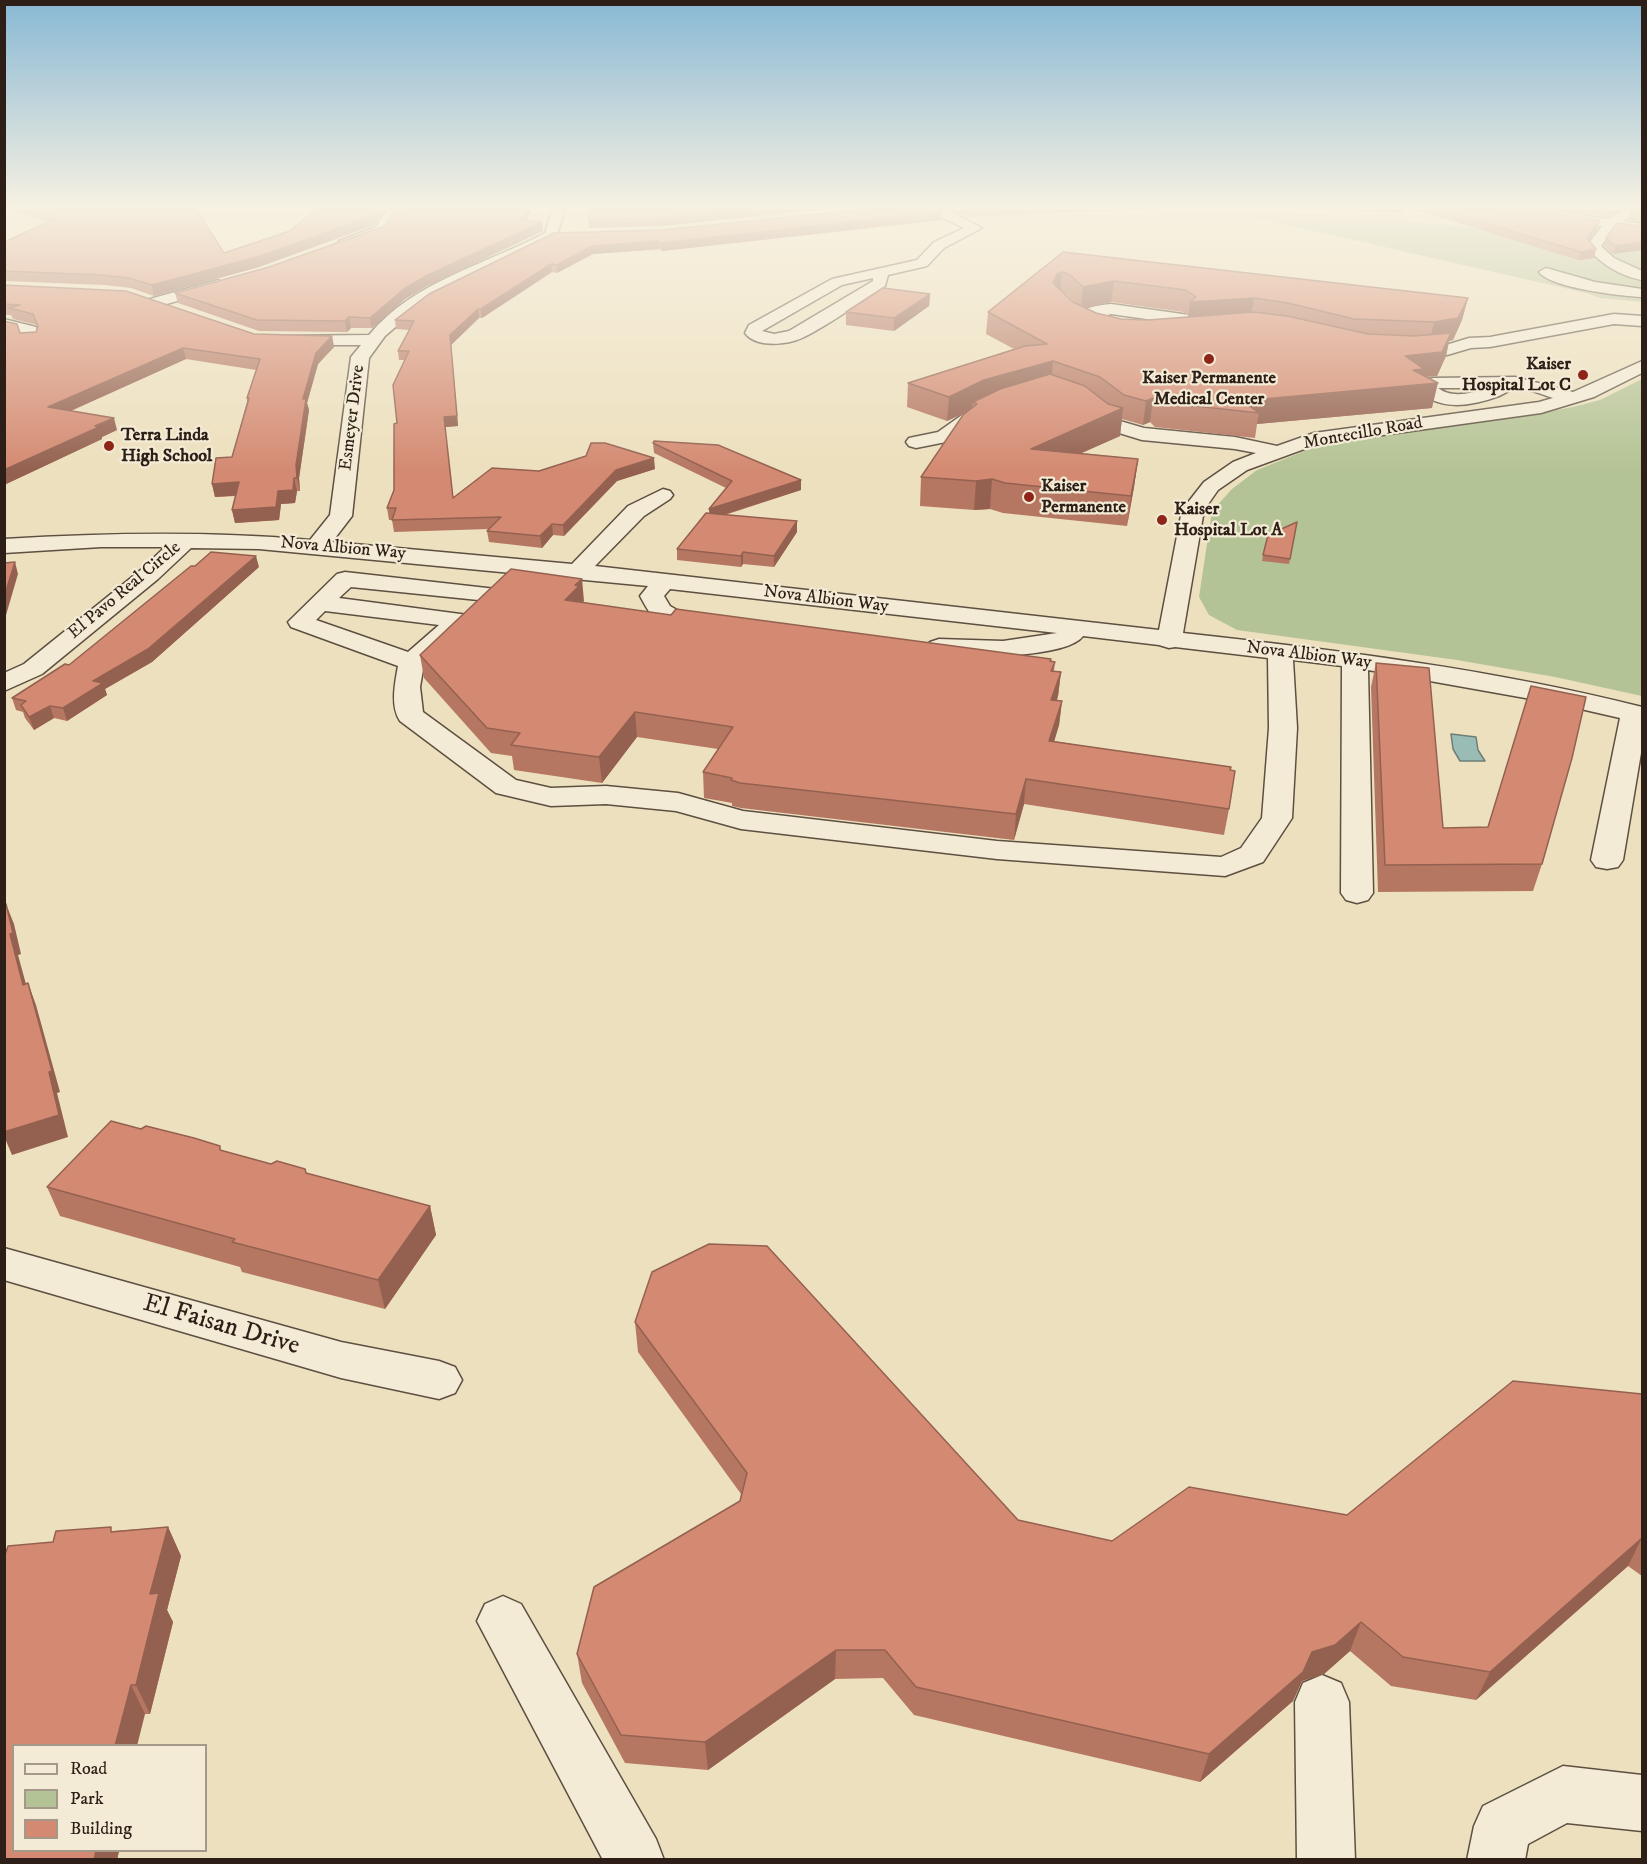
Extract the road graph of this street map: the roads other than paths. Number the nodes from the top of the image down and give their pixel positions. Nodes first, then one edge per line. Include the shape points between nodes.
1 (178, 296) edge
2 (425, 296) edge
3 (812, 296) edge
4 (859, 296) edge
5 (139, 298) edge
6 (156, 302) junction
7 (178, 310) edge
8 (1642, 321) edge
9 (4, 324) edge
10 (1205, 326) junction
11 (1239, 327) edge
12 (1095, 328) edge
13 (1469, 328) dead end
14 (1167, 334) edge
15 (1522, 336) junction
16 (31, 338) edge
17 (267, 339) edge
18 (372, 340) junction
19 (1390, 351) edge
20 (1642, 366) edge
21 (1515, 382) dead end
22 (1573, 398) junction
23 (1066, 399) edge
24 (1009, 403) edge
25 (916, 442) dead end
26 (1278, 452) junction
27 (663, 495) dead end
28 (186, 540) junction
29 (4, 546) edge
30 (316, 547) junction
31 (520, 565) junction
32 (578, 571) junction
33 (664, 581) junction
34 (488, 594) junction
35 (320, 603) junction
36 (459, 620) junction
37 (733, 626) edge
38 (1080, 630) junction
39 (1169, 640) junction
40 (64, 643) junction
41 (916, 645) edge
42 (1280, 652) junction
43 (1356, 660) junction
44 (412, 662) junction
45 (4, 664) edge
46 (4, 683) edge
47 (1639, 714) edge
48 (1607, 860) dead end
49 (1357, 893) dead end
50 (4, 1264) edge
51 (439, 1380) dead end
52 (502, 1621) dead end
53 (1322, 1702) dead end
54 (1642, 1803) edge
55 (635, 1860) edge
56 (1326, 1860) edge
57 (1496, 1860) edge

1 - 6 street
2 - 18 street, Esmeyer Drive via 403,309
3 - 4 street via 755,328 753,333 785,339
5 - 6 street
6 - 7 street
8 - 15 street via 1614,319
9 - 16 street via 30,330
10 - 11 street
10 - 12 street via 1111,309 1074,314
10 - 14 street
13 - 15 street
15 - 19 street via 1429,352
17 - 18 street
18 - 30 street, Esmeyer Drive via 360,357 341,516
20 - 22 street, Montecillo Road
21 - 22 street
22 - 26 street, Montecillo Road via 1541,407 1314,439
23 - 26 street via 1090,407 1113,425 1142,434 1227,442
24 - 25 street via 969,419 944,437
26 - 39 street, Montecillo Road via 1240,466 1211,486 1192,510
27 - 32 street via 636,511
28 - 29 street, Nova Albion Way
28 - 30 street, Nova Albion Way
28 - 40 street, El Pavo Real Circle
30 - 31 street, Nova Albion Way
31 - 32 street, Nova Albion Way
31 - 34 street
32 - 33 street, Nova Albion Way
33 - 37 street via 652,596 662,614 675,620
33 - 38 street, Nova Albion Way
34 - 35 street via 345,579
34 - 36 street
35 - 36 street
35 - 44 street via 300,622
36 - 44 street
38 - 39 street, Nova Albion Way
38 - 41 street via 1065,639 1022,648
39 - 42 street, Nova Albion Way
40 - 45 street, El Pavo Real Circle
40 - 46 street, El Pavo Real Circle via 33,669
42 - 43 street, Nova Albion Way
42 - 44 street via 1283,728 1277,818 1252,855 1226,867 997,850 741,820 678,802 606,795 551,797 506,787 410,715 407,687
43 - 47 street, Nova Albion Way
43 - 49 street
47 - 48 street
50 - 51 street, El Faisan Drive via 341,1360
52 - 55 street
53 - 56 street
54 - 57 street via 1563,1794 1503,1826

